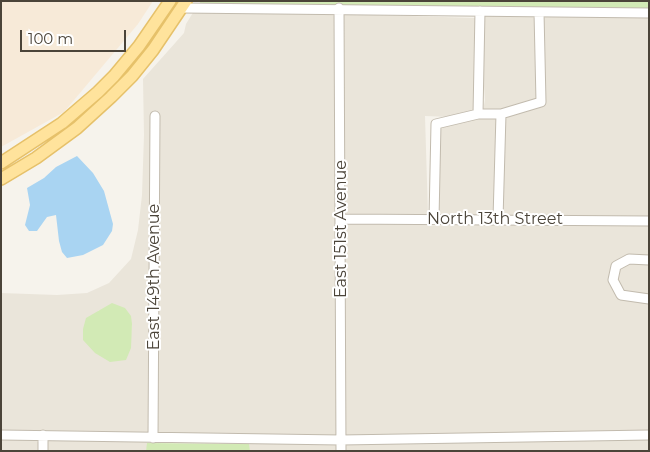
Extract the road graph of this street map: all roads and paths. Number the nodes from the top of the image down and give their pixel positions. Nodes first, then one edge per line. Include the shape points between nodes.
1 (170, 1) edge
2 (184, 4) edge
3 (340, 8) junction
4 (480, 10) junction
5 (539, 12) junction
6 (649, 13) edge
7 (478, 114) junction
8 (501, 114) junction
9 (155, 116) dead end
10 (1, 164) edge
11 (1, 179) edge
12 (341, 219) junction
13 (434, 219) junction
14 (498, 219) junction
15 (649, 221) edge
16 (649, 260) edge
17 (649, 299) edge
18 (1, 435) edge
19 (649, 435) edge
20 (43, 436) junction
21 (153, 438) junction
22 (341, 440) junction
23 (43, 451) edge
24 (341, 451) edge

1 - 10 main road via 139,46 103,86 62,123
2 - 3 street
2 - 11 main road via 153,50 111,97 36,158
3 - 4 street
3 - 12 street, East 151st Avenue
4 - 5 street
4 - 7 street
5 - 6 street
5 - 8 street via 541,102
7 - 8 street
7 - 13 street via 436,124
8 - 14 street
9 - 21 street, East 149th Avenue
12 - 13 street, North 13th Street
12 - 22 street, East 151st Avenue
13 - 14 street, North 13th Street
14 - 15 street, North 13th Street
16 - 17 street via 629,259 616,266 613,280 622,295
18 - 20 street
19 - 22 street
20 - 21 street
20 - 23 street
21 - 22 street
22 - 24 street, East 151st Avenue

